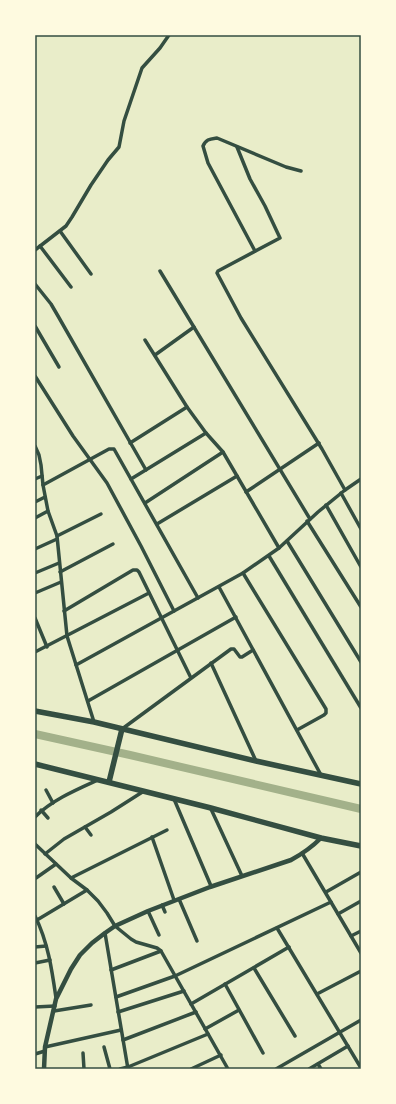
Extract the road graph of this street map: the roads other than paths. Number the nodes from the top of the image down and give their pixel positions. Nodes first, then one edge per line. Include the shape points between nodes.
1 (169, 35) edge
2 (237, 147) junction
3 (301, 171) dead end
4 (60, 231) junction
5 (40, 246) junction
6 (35, 250) edge
7 (255, 251) junction
8 (160, 271) dead end
9 (91, 274) dead end
10 (35, 284) edge
11 (71, 287) dead end
12 (35, 326) edge
13 (194, 327) junction
14 (145, 340) dead end
15 (155, 354) junction
16 (60, 367) dead end
17 (35, 376) edge
18 (40, 383) junction
19 (35, 386) edge
20 (187, 407) junction
21 (206, 433) junction
22 (130, 443) junction
23 (318, 443) junction
24 (35, 446) edge
25 (223, 452) junction
26 (37, 456) edge
27 (90, 459) junction
28 (280, 469) junction
29 (146, 470) junction
30 (42, 476) junction
31 (237, 476) junction
32 (35, 479) edge
33 (131, 479) junction
34 (361, 479) edge
35 (43, 484) junction
36 (345, 490) junction
37 (246, 492) junction
38 (341, 493) junction
39 (45, 497) junction
40 (35, 502) edge
41 (145, 503) junction
42 (326, 505) junction
43 (48, 511) junction
44 (102, 514) dead end
45 (35, 518) edge
46 (308, 520) junction
47 (157, 524) junction
48 (361, 529) edge
49 (57, 537) junction
50 (287, 541) junction
51 (113, 544) dead end
52 (279, 548) junction
53 (35, 549) edge
54 (269, 556) junction
55 (59, 563) junction
56 (361, 567) edge
57 (60, 572) junction
58 (35, 573) edge
59 (243, 573) junction
60 (61, 582) junction
61 (219, 587) junction
62 (149, 593) junction
63 (35, 594) edge
64 (198, 598) junction
65 (361, 607) edge
66 (64, 611) junction
67 (174, 611) junction
68 (236, 617) junction
69 (35, 618) edge
70 (162, 618) junction
71 (67, 636) junction
72 (47, 646) junction
73 (253, 650) junction
74 (177, 651) junction
75 (35, 652) edge
76 (361, 662) edge
77 (211, 664) junction
78 (76, 665) junction
79 (191, 678) junction
80 (88, 701) junction
81 (361, 708) edge
82 (35, 711) edge
83 (94, 722) junction
84 (122, 728) junction
85 (297, 730) junction
86 (256, 761) junction
87 (35, 765) edge
88 (321, 775) junction
89 (99, 780) junction
90 (109, 782) junction
91 (361, 784) edge
92 (46, 790) dead end
93 (145, 791) junction
94 (174, 798) junction
95 (53, 803) junction
96 (35, 808) edge
97 (211, 808) junction
98 (40, 812) junction
99 (35, 817) edge
100 (48, 818) dead end
101 (85, 827) junction
102 (167, 830) dead end
103 (91, 835) dead end
104 (152, 837) junction
105 (321, 838) junction
106 (35, 844) edge
107 (361, 846) edge
108 (302, 853) junction
109 (46, 854) junction
110 (56, 864) junction
111 (361, 872) edge
112 (242, 876) junction
113 (36, 878) dead end
114 (71, 878) junction
115 (211, 886) junction
116 (54, 887) dead end
117 (87, 890) junction
118 (326, 892) junction
119 (177, 900) junction
120 (361, 901) edge
121 (331, 902) junction
122 (64, 904) junction
123 (162, 905) junction
124 (148, 911) junction
125 (165, 912) dead end
126 (338, 914) junction
127 (36, 918) edge
128 (115, 926) junction
129 (278, 928) junction
130 (361, 931) edge
131 (104, 933) junction
132 (160, 935) dead end
133 (351, 936) junction
134 (197, 941) dead end
135 (46, 946) junction
136 (35, 947) edge
137 (289, 947) junction
138 (161, 951) junction
139 (361, 953) edge
140 (50, 960) junction
141 (35, 962) edge
142 (254, 968) junction
143 (111, 970) junction
144 (361, 971) edge
145 (175, 976) junction
146 (225, 984) junction
147 (184, 991) junction
148 (317, 994) junction
149 (116, 997) junction
150 (56, 999) junction
151 (191, 1004) junction
152 (91, 1005) dead end
153 (35, 1007) edge
154 (54, 1008) junction
155 (239, 1010) junction
156 (118, 1012) junction
157 (196, 1012) junction
158 (361, 1020) edge
159 (205, 1029) junction
160 (121, 1030) junction
161 (340, 1032) junction
162 (208, 1034) junction
163 (295, 1036) dead end
164 (123, 1040) junction
165 (348, 1046) junction
166 (104, 1048) dead end
167 (45, 1049) junction
168 (84, 1053) dead end
169 (263, 1053) dead end
170 (35, 1054) edge
171 (221, 1055) junction
172 (361, 1057) edge
173 (356, 1060) junction
174 (318, 1064) junction
175 (128, 1068) edge
176 (361, 1068) edge
177 (44, 1069) edge
178 (84, 1069) edge
179 (110, 1069) edge
180 (120, 1069) edge
181 (191, 1069) edge
182 (228, 1069) edge
183 (276, 1069) edge
184 (309, 1069) edge
185 (321, 1069) edge

1 - 4 street via 142,68 124,121 119,147 91,185 72,218
2 - 3 street
2 - 7 street via 280,238
2 - 7 street via 217,138 208,140 203,146 208,163
4 - 5 street
4 - 9 street
5 - 6 street
5 - 11 street
7 - 23 street via 217,273 240,318
8 - 13 street
10 - 22 street via 51,304
12 - 16 street
13 - 15 street
13 - 28 street
14 - 15 street
15 - 20 street
17 - 18 street
18 - 19 street
18 - 27 street
20 - 21 street
20 - 22 street
21 - 25 street
21 - 29 street
22 - 29 street
23 - 28 street
23 - 36 street
24 - 26 street
25 - 31 street
25 - 41 street
26 - 30 street
27 - 33 street via 111,448 116,451
27 - 35 street
27 - 67 street via 107,483
28 - 37 street
28 - 46 street
29 - 33 street
30 - 32 street
30 - 35 street
31 - 37 street
31 - 47 street
33 - 41 street
34 - 36 street
35 - 39 street
36 - 38 street
37 - 52 street
38 - 42 street
38 - 48 street
39 - 40 street
39 - 43 street
41 - 47 street
42 - 46 street
42 - 56 street
43 - 45 street
43 - 49 street
44 - 49 street
46 - 50 street
46 - 65 street
47 - 64 street
49 - 53 street
49 - 55 street
50 - 52 street
50 - 76 street
51 - 57 street
52 - 54 street
54 - 59 street
54 - 81 street
55 - 57 street
55 - 58 street
57 - 60 street
59 - 61 street
59 - 85 street via 326,709 324,716
60 - 63 street
60 - 66 street
61 - 64 street
61 - 68 street
62 - 66 street via 139,572 133,570
62 - 70 street
62 - 71 street
64 - 67 street
66 - 71 street
67 - 70 street
68 - 73 street
68 - 74 street
69 - 72 street
70 - 74 street
70 - 78 street
71 - 72 street
71 - 78 street
72 - 75 street
73 - 77 street via 240,657 232,649
73 - 85 street
74 - 79 street
74 - 80 street
77 - 79 street
77 - 86 street
78 - 80 street
79 - 84 street
80 - 83 street
82 - 83 main road
83 - 84 main road
84 - 86 main road
84 - 90 main road
85 - 88 street
86 - 88 main road
87 - 89 main road
88 - 91 main road
89 - 90 main road
89 - 95 street
90 - 93 main road
92 - 95 street
93 - 94 main road
93 - 101 street
94 - 97 main road
94 - 115 street
95 - 98 street
96 - 98 street
97 - 105 main road
97 - 112 street
98 - 99 street
98 - 100 street
101 - 103 street
101 - 109 street via 64,839
102 - 104 street
104 - 114 street
104 - 119 street
105 - 107 main road
105 - 108 street
106 - 109 street
108 - 112 street via 290,860
108 - 118 street
109 - 110 street
110 - 113 street
110 - 114 street
111 - 118 street
112 - 115 street
114 - 117 street
115 - 119 street
116 - 122 street
117 - 122 street
117 - 128 street
118 - 121 street
119 - 123 street
119 - 134 street
120 - 126 street
121 - 126 street
121 - 129 street
122 - 127 street
123 - 124 street
123 - 125 street
124 - 128 street
124 - 132 street
126 - 133 street
127 - 135 street
128 - 131 street
128 - 138 street via 136,942
129 - 137 street
129 - 145 street
130 - 133 street
131 - 143 street
131 - 150 street via 80,955
133 - 139 street
135 - 136 street
135 - 140 street
137 - 142 street
137 - 148 street
138 - 143 street
138 - 145 street
140 - 141 street
140 - 150 street
142 - 146 street
142 - 163 street
143 - 149 street
144 - 148 street
145 - 147 street
145 - 149 street
146 - 151 street
146 - 155 street
147 - 151 street
147 - 156 street
148 - 161 street
149 - 156 street
150 - 154 street
151 - 157 street
152 - 154 street
153 - 154 street
154 - 167 street
155 - 159 street
155 - 169 street
156 - 160 street
157 - 159 street
157 - 164 street
158 - 161 street
159 - 162 street
160 - 164 street
160 - 167 street
161 - 165 street
161 - 183 street
162 - 171 street
162 - 175 street
164 - 175 street
165 - 173 street
165 - 174 street
166 - 179 street
167 - 170 street
167 - 177 street
168 - 178 street
171 - 181 street
171 - 182 street
172 - 173 street
173 - 176 street
174 - 184 street
174 - 185 street
175 - 180 street

